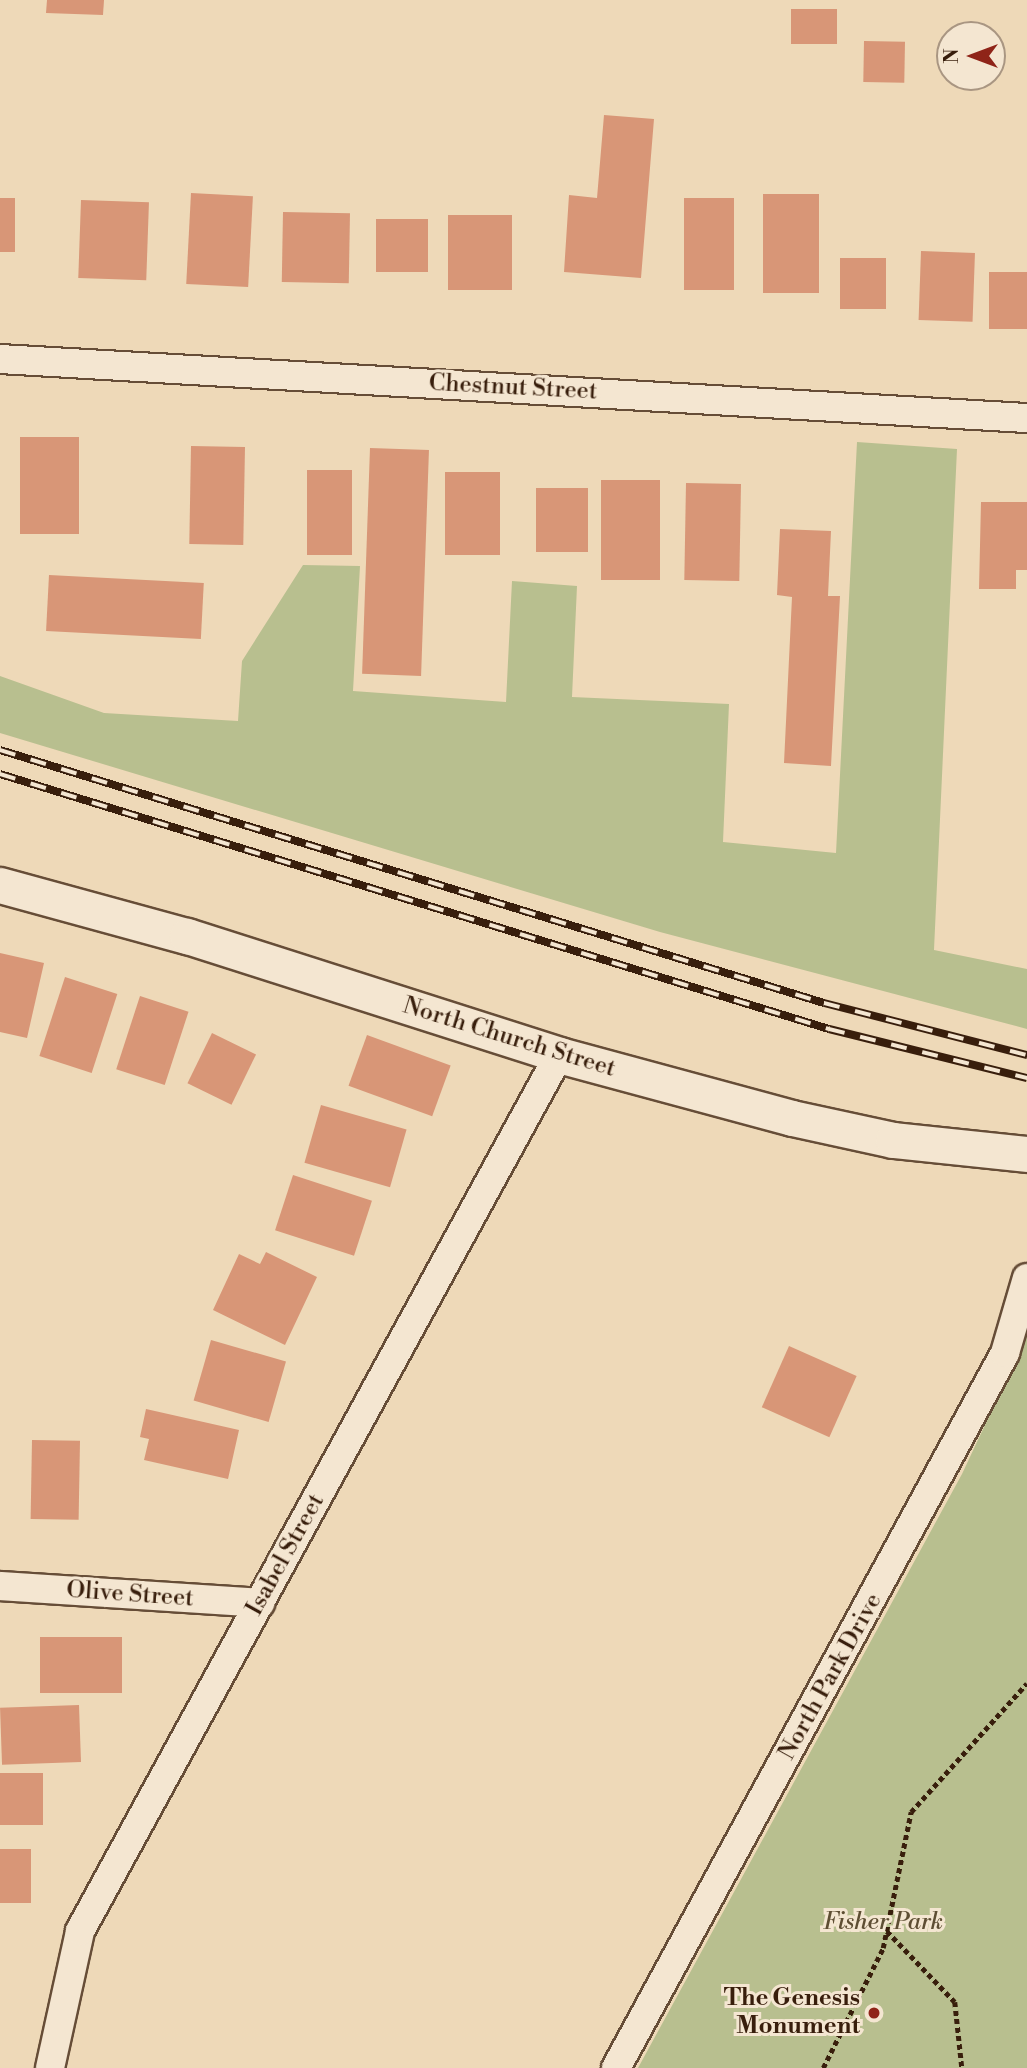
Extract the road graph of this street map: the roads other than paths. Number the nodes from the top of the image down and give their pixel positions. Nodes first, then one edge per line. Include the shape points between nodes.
1 (0, 359) edge
2 (1027, 418) edge
3 (0, 885) edge
4 (559, 1055) junction
5 (1027, 1154) edge
6 (1027, 1278) edge
7 (0, 1586) edge
8 (260, 1603) junction
9 (50, 2068) edge
10 (616, 2068) edge

1 - 2 street, Chestnut Street
3 - 4 street, North Church Street via 187,936
4 - 5 street, North Church Street via 868,1135
4 - 8 street, Isabel Street
6 - 10 street, North Park Drive via 1005,1353
7 - 8 street, Olive Street
8 - 9 street, Isabel Street via 80,1931

